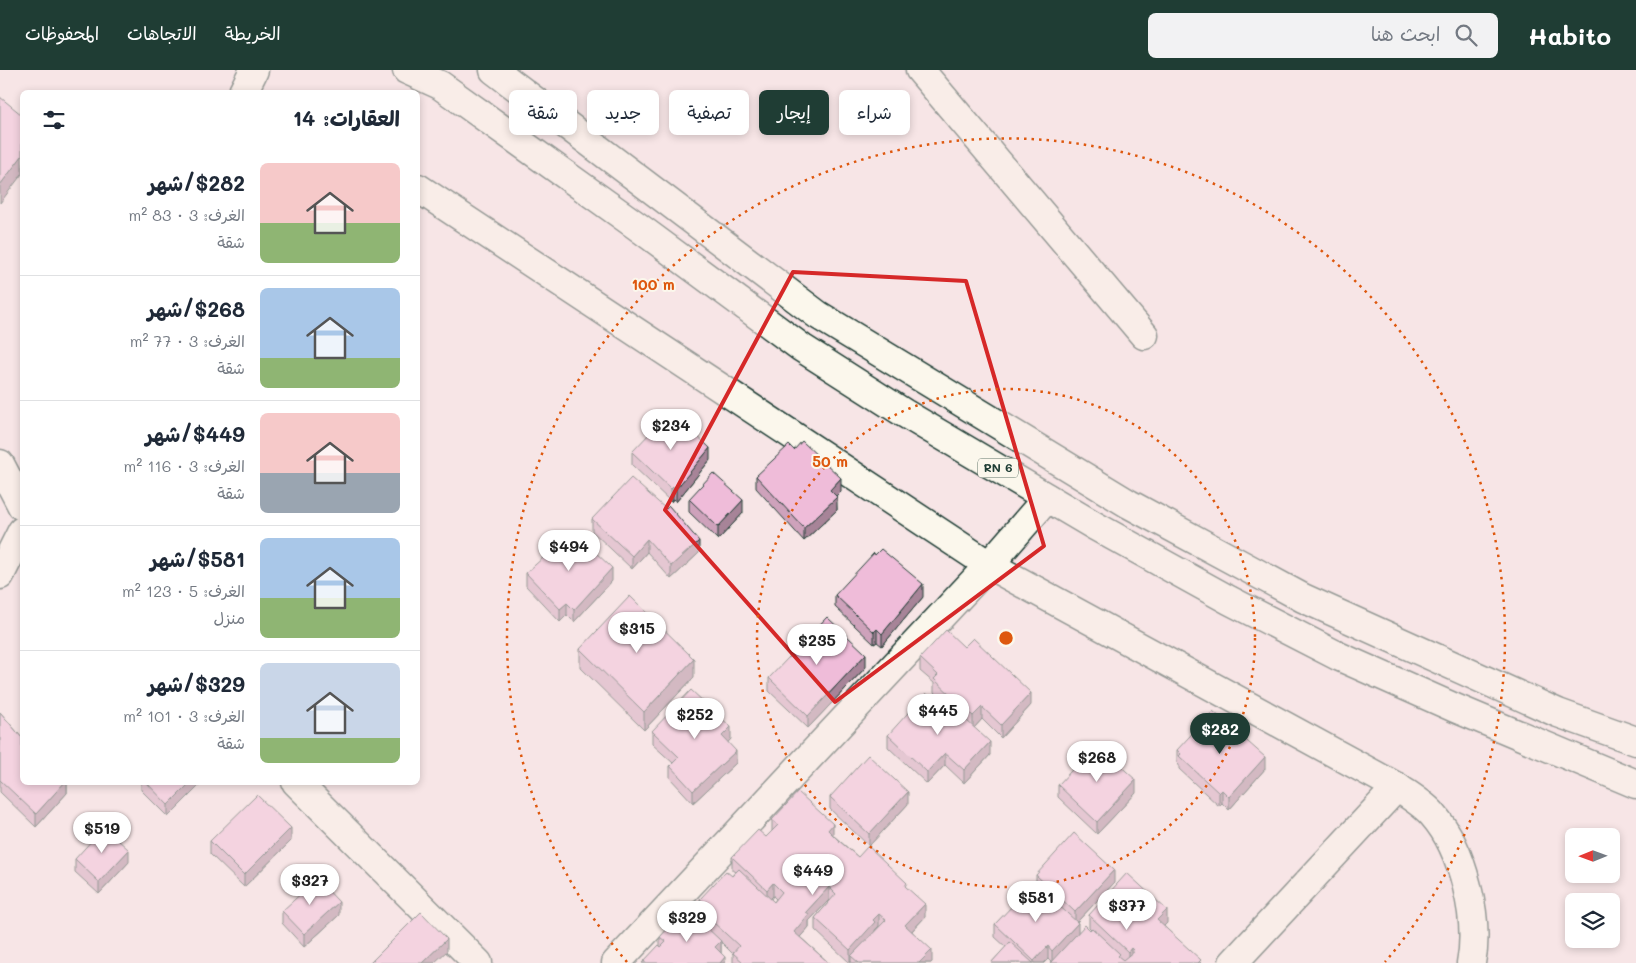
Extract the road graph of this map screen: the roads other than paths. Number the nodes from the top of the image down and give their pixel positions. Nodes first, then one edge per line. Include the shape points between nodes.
1 (254, 70) edge
2 (407, 70) edge
3 (494, 70) edge
4 (920, 70) edge
5 (244, 90) edge
6 (420, 189) edge
7 (1144, 335) dead end
8 (0, 464) edge
9 (1047, 498) junction
10 (20, 502) edge
11 (20, 535) edge
12 (989, 565) junction
13 (0, 575) edge
14 (1636, 741) edge
15 (1636, 784) edge
16 (299, 785) edge
17 (1397, 787) junction
18 (478, 963) edge
19 (616, 963) edge
20 (1233, 963) edge
21 (1471, 963) edge

1 - 5 street
2 - 9 street, RN 6 via 440,85 802,348
3 - 14 street, RN 6 via 818,315 1129,504 1302,598 1558,713
4 - 7 street
6 - 12 street
8 - 10 street
9 - 12 street
9 - 15 street, RN 6 via 1229,600 1338,656
11 - 13 street
12 - 17 street
12 - 19 street
16 - 18 street
17 - 20 street
17 - 21 street via 1433,814 1452,843 1471,907 1474,948

